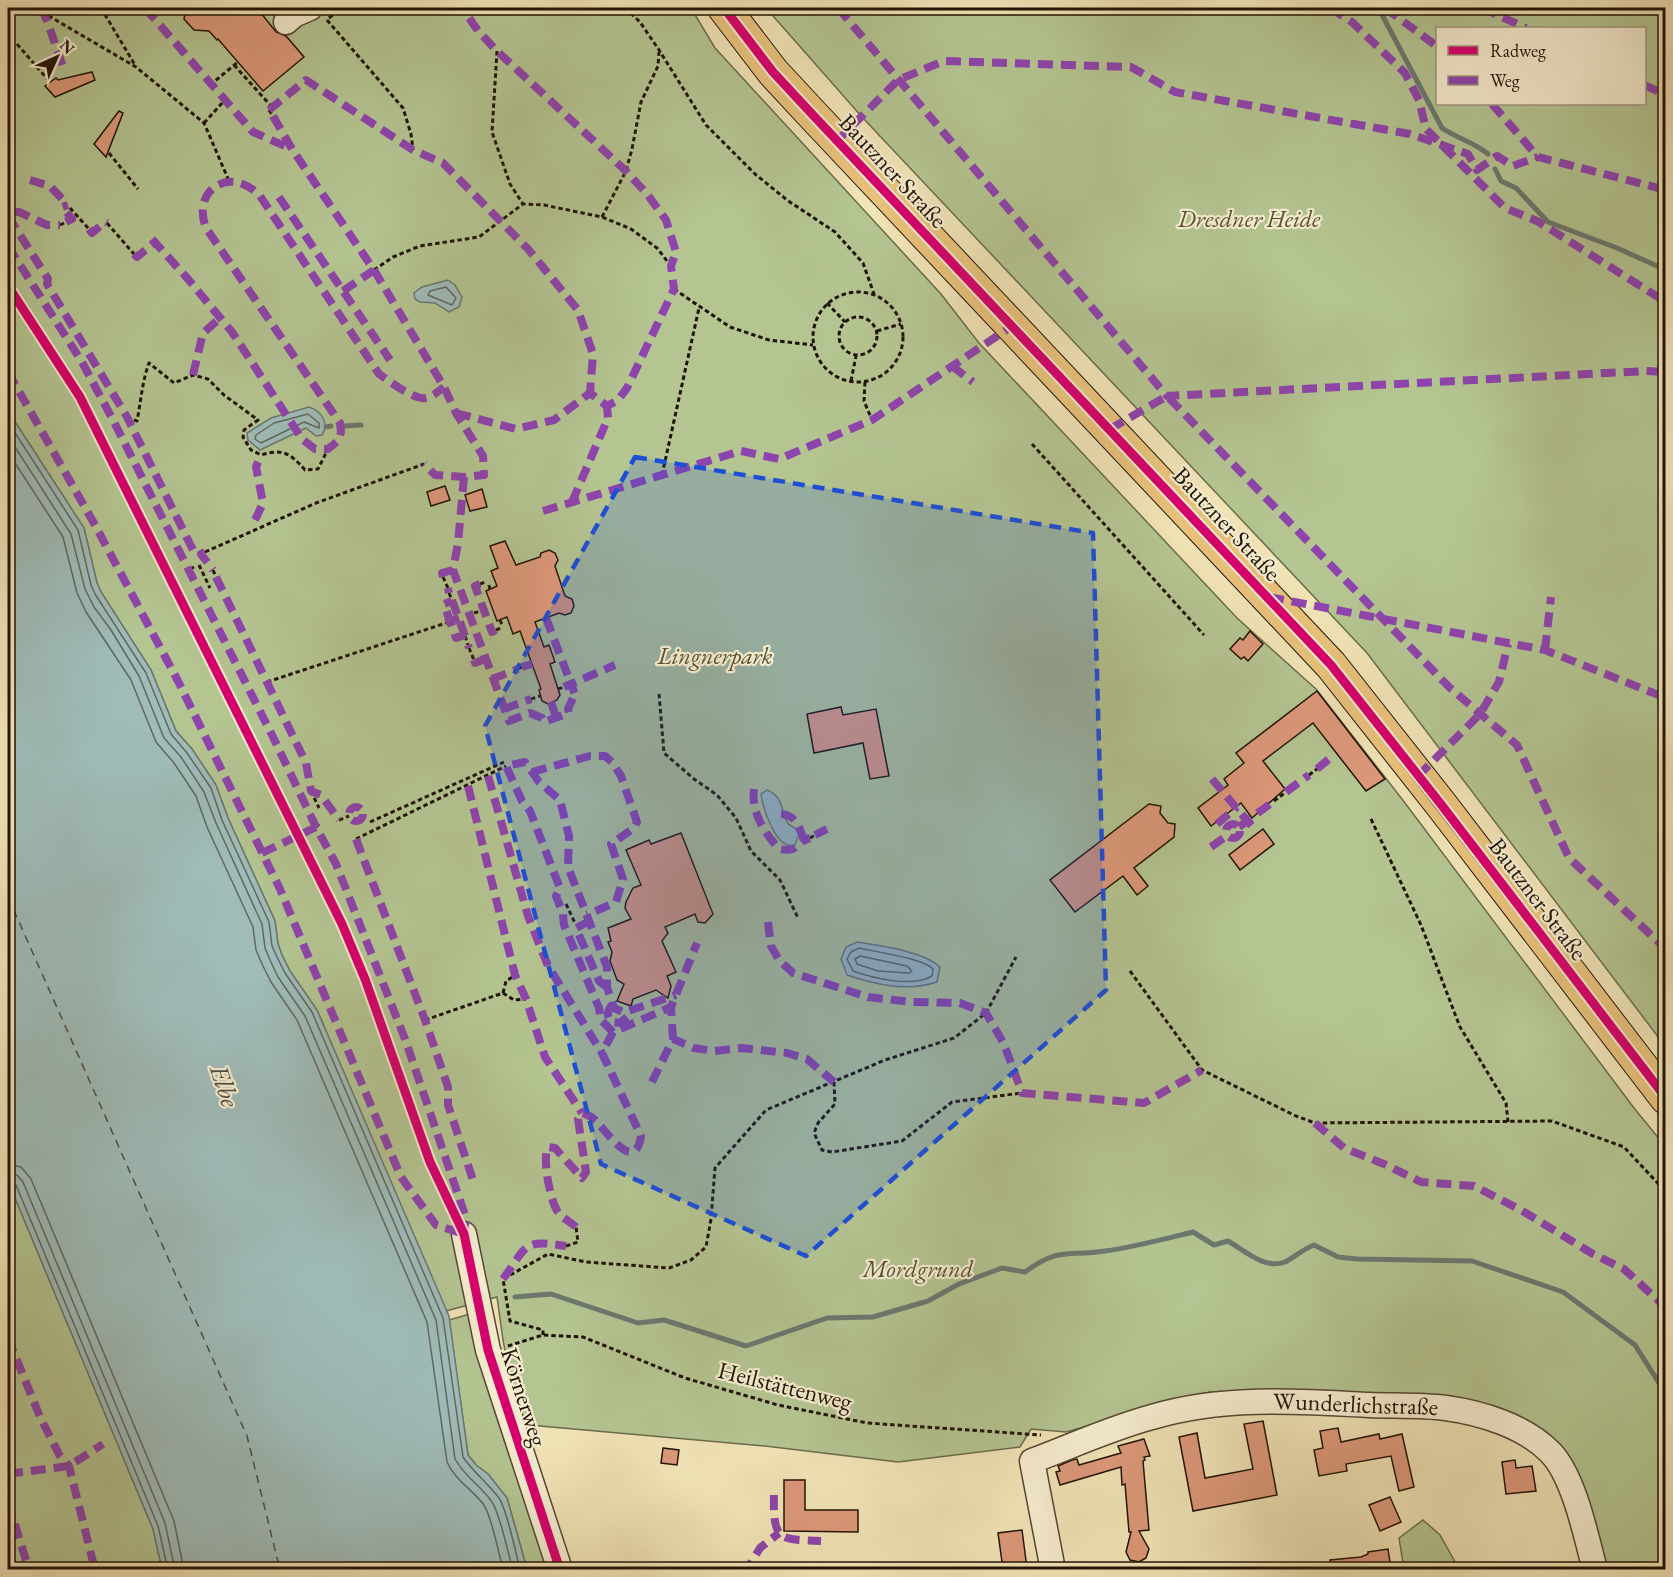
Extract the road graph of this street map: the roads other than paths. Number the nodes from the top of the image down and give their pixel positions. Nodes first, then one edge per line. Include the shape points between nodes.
1 (310, 8) edge
2 (724, 8) edge
3 (286, 22) dead end
4 (1665, 1098) edge
5 (464, 1234) dead end
6 (560, 1569) edge
7 (1053, 1569) edge
8 (1595, 1569) edge

1 - 3 street
2 - 4 main road, Bautzner Straße via 773,72 1331,665
5 - 6 street, Körnerweg via 488,1350
7 - 8 street, Wunderlichstraße via 1032,1461 1152,1416 1218,1404 1307,1401 1446,1408 1509,1425 1549,1451 1564,1469

